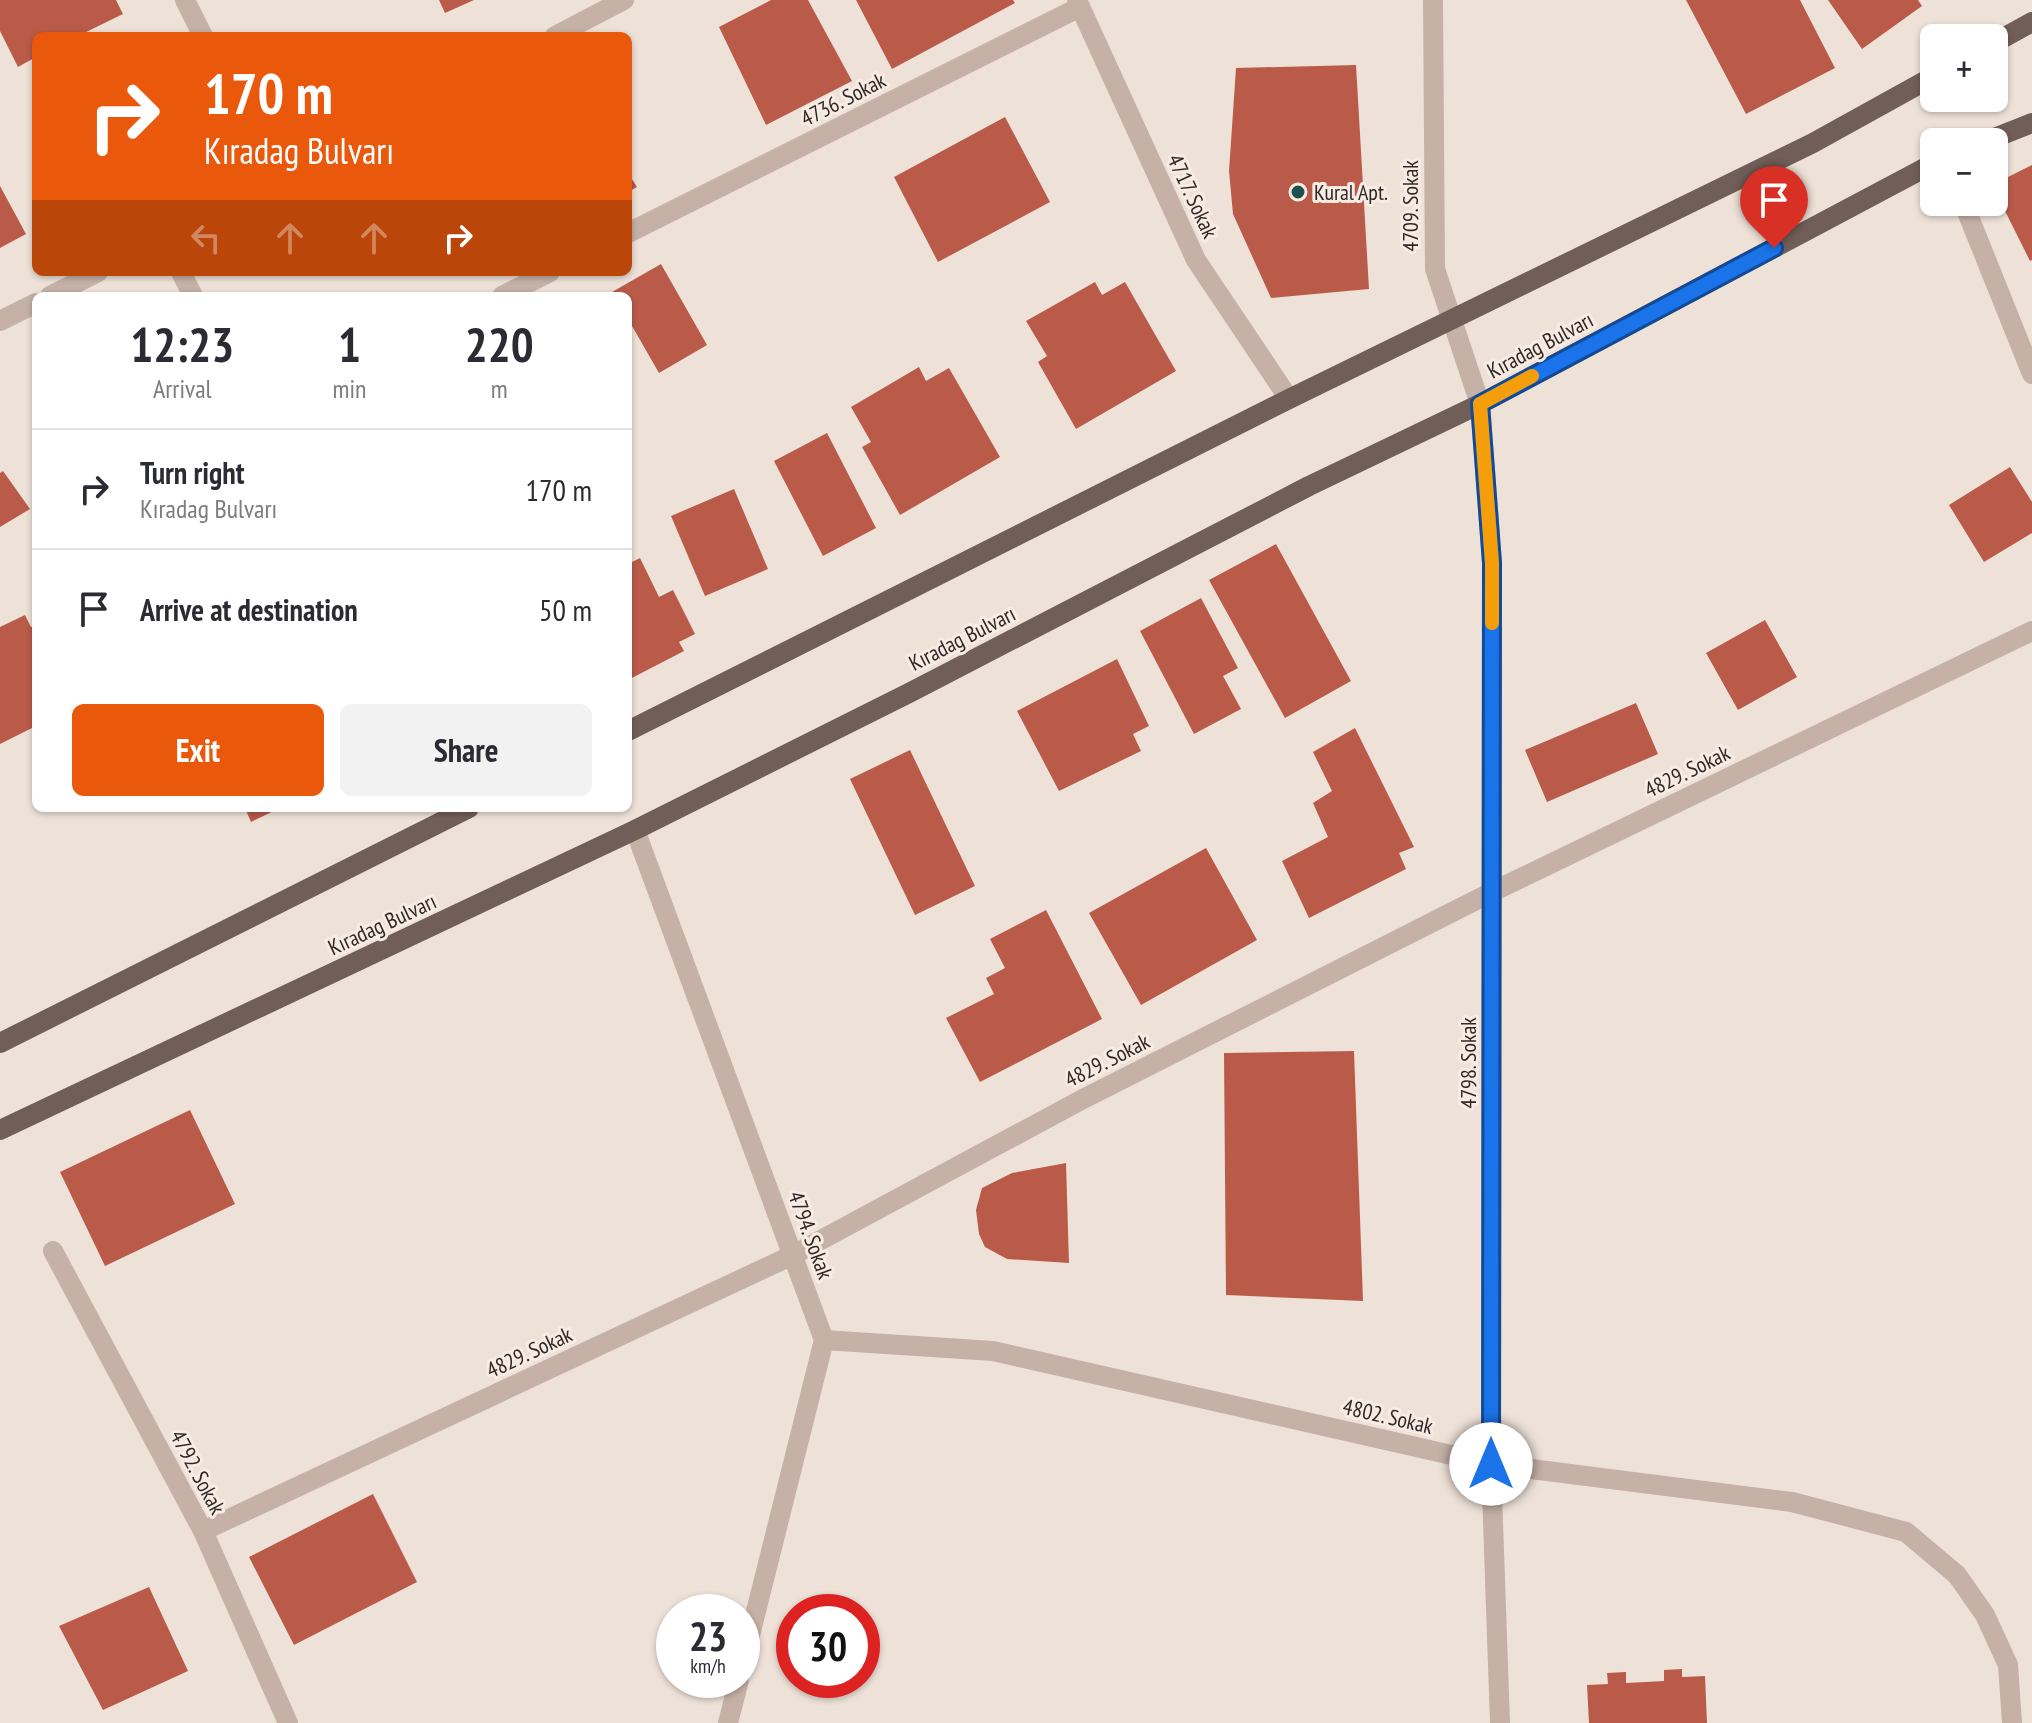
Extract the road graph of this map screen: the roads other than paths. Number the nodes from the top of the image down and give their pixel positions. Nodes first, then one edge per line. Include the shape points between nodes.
1 (185, 0) edge
2 (624, 0) edge
3 (1433, 0) edge
4 (1078, 4) edge
5 (2032, 22) edge
6 (201, 32) edge
7 (563, 32) edge
8 (2008, 35) edge
9 (1920, 84) edge
10 (2032, 123) edge
11 (2008, 132) edge
12 (1920, 170) edge
13 (1969, 216) edge
14 (632, 231) edge
15 (90, 276) edge
16 (542, 276) edge
17 (58, 292) edge
18 (510, 292) edge
19 (32, 305) edge
20 (1452, 320) junction
21 (0, 321) edge
22 (2032, 374) edge
23 (1289, 399) junction
24 (1480, 404) junction
25 (2032, 631) edge
26 (632, 729) edge
27 (442, 814) edge
28 (635, 830) junction
29 (1492, 892) junction
30 (0, 1043) edge
31 (0, 1130) edge
32 (53, 1251) dead end
33 (793, 1255) junction
34 (824, 1340) junction
35 (1491, 1464) junction
36 (203, 1531) junction
37 (760, 1595) edge
38 (734, 1698) edge
39 (288, 1723) edge
40 (728, 1723) edge
41 (1500, 1723) edge
42 (2012, 1723) edge

1 - 6 street
2 - 7 street
3 - 20 street, 4709. Sokak via 1435,269
4 - 14 street, 4736. Sokak
4 - 23 street, 4717. Sokak via 1196,260
5 - 8 main road
9 - 20 main road via 1813,143
10 - 11 main road
12 - 24 main road, Kıradag Bulvarı
13 - 22 street
15 - 17 street
16 - 18 street
19 - 21 street
20 - 23 main road
20 - 24 street, 4709. Sokak
23 - 26 main road
24 - 28 main road, Kıradag Bulvarı
24 - 29 street, 4798. Sokak via 1492,563
25 - 29 street, 4829. Sokak
27 - 30 main road
28 - 31 main road, Kıradag Bulvarı
28 - 33 street, 4794. Sokak
29 - 33 street, 4829. Sokak via 1083,1099
29 - 35 street, 4798. Sokak
32 - 36 street, 4792. Sokak
33 - 34 street, 4794. Sokak
33 - 36 street, 4829. Sokak
34 - 35 street, 4802. Sokak via 993,1351
34 - 37 street
35 - 41 street, 4798. Sokak
35 - 42 street, 4802. Sokak via 1792,1502 1906,1532 1957,1575 1985,1615 2008,1665
36 - 39 street, 4792. Sokak
38 - 40 street

